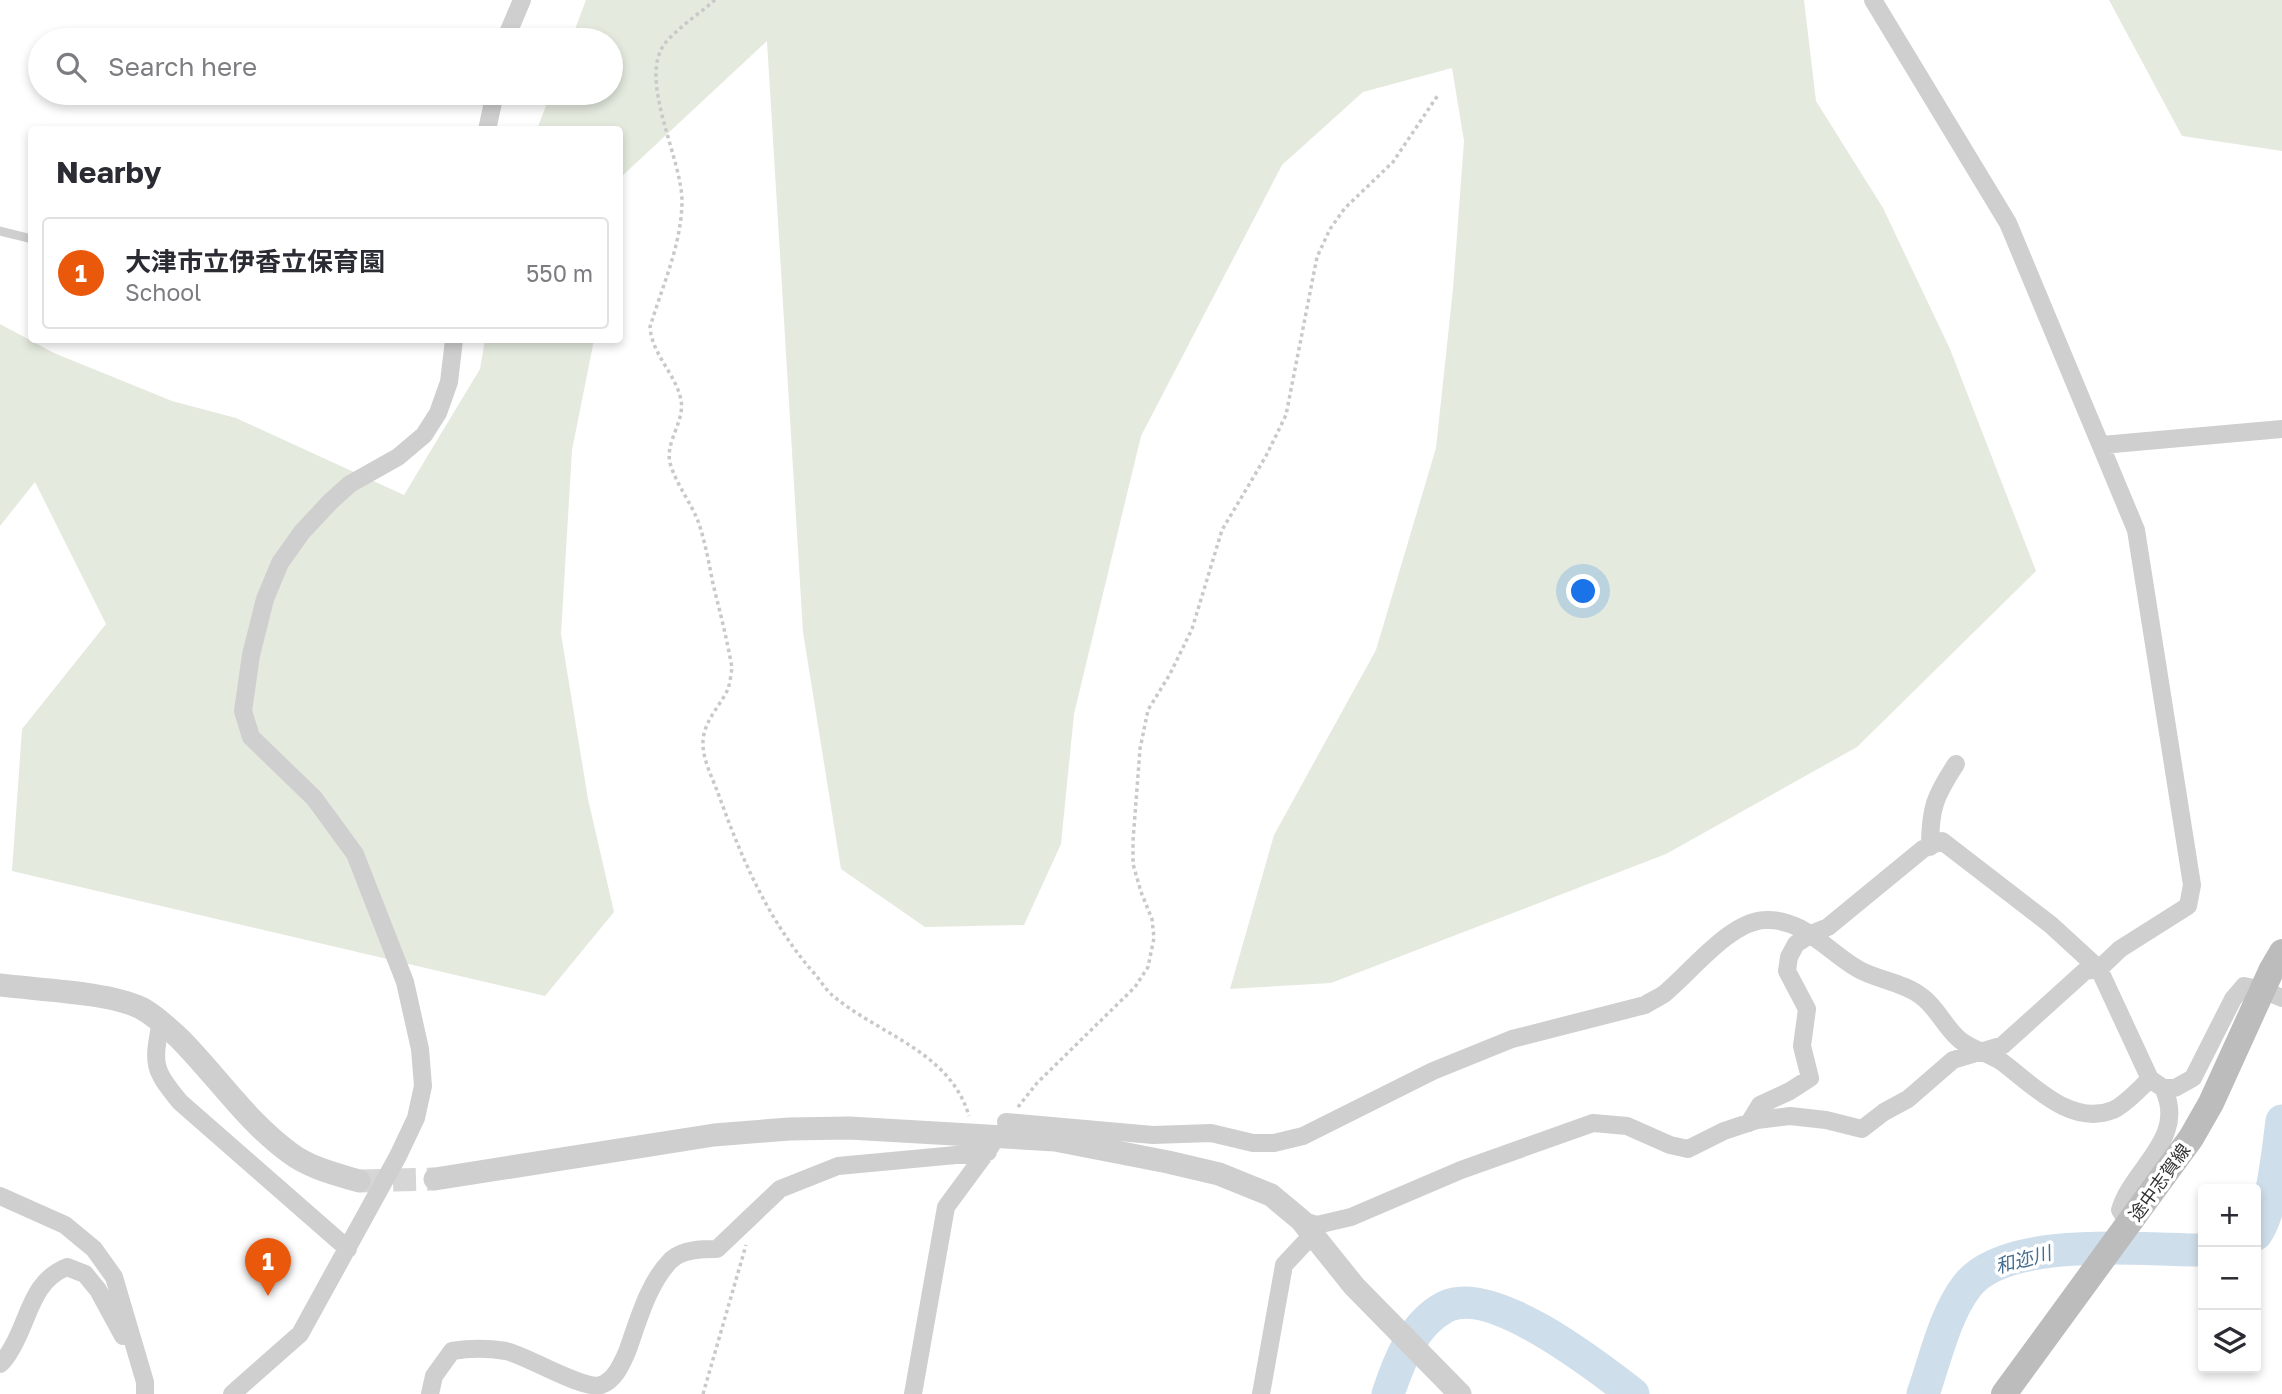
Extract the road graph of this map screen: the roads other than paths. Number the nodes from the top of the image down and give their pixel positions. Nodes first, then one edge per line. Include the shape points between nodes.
1 (522, 0) edge
2 (1873, 0) edge
3 (510, 28) edge
4 (492, 105) edge
5 (488, 126) edge
6 (0, 231) edge
7 (28, 238) edge
8 (454, 343) edge
9 (2282, 429) edge
10 (2102, 445) junction
11 (1956, 764) dead end
12 (1930, 847) junction
13 (1811, 934) junction
14 (2282, 952) edge
15 (2099, 969) junction
16 (0, 985) edge
17 (2274, 994) edge
18 (161, 1021) junction
19 (1978, 1052) junction
20 (2156, 1084) junction
21 (1749, 1123) junction
22 (991, 1136) junction
23 (435, 1179) tunnel mouth
24 (359, 1181) tunnel mouth
25 (0, 1196) edge
26 (1307, 1227) junction
27 (2127, 1227) junction
28 (348, 1249) junction
29 (133, 1338) junction
30 (0, 1364) edge
31 (1456, 1390) edge
32 (145, 1394) edge
33 (232, 1394) edge
34 (430, 1394) edge
35 (913, 1394) edge
36 (1261, 1394) edge
37 (2004, 1394) edge

1 - 3 street
2 - 10 street via 2008,223
4 - 5 street
6 - 7 lane
8 - 28 street via 449,382 424,435 398,457 350,484 302,532 280,563 265,598 246,684 243,711 251,737 314,798 355,854 405,982 420,1049 423,1086 416,1118
9 - 10 street
10 - 15 street via 2136,530 2192,885 2188,906 2120,949
11 - 12 street via 1938,791 1930,819
12 - 13 street via 1828,927
12 - 15 street via 1942,841 2051,925
13 - 19 street via 1858,970 1922,996 1958,1039
13 - 21 street via 1796,944 1787,971 1807,1009 1802,1046 1810,1078 1760,1105
13 - 22 street via 1790,924 1764,920 1739,929 1663,995 1645,1005 1512,1040 1433,1071 1303,1136 1253,1143 1211,1133
14 - 17 main road, 途中志賀線
15 - 19 street via 2085,971 2003,1045
15 - 20 street
16 - 18 street via 121,1000
17 - 20 street via 2245,986 2233,999 2193,1078 2175,1088
17 - 27 main road, 途中志賀線 via 2191,1138
18 - 24 street via 290,1153
18 - 28 street via 154,1057 159,1077 180,1102
19 - 20 street via 1997,1059 2061,1106 2079,1113 2116,1109
19 - 21 street via 1953,1060 1908,1099 1862,1129 1790,1116
20 - 27 street via 2170,1102 2170,1122 2123,1200 2120,1210
21 - 26 street via 1688,1149 1627,1126 1593,1123 1461,1170 1351,1217
22 - 23 street via 789,1129 714,1135
22 - 26 street via 1055,1140 1219,1174 1271,1195
22 - 34 street via 838,1167 780,1189 718,1249 688,1251 672,1259 653,1287 619,1370 602,1384 588,1387 507,1352 470,1348 452,1351 434,1376
22 - 35 street via 946,1207
25 - 29 street via 65,1225 94,1249 114,1277
26 - 31 street via 1354,1286
26 - 36 street via 1284,1265
27 - 37 main road, 途中志賀線
28 - 33 street via 300,1334
29 - 30 street via 123,1336 85,1274 67,1267 53,1273 40,1287 16,1342
29 - 32 street

